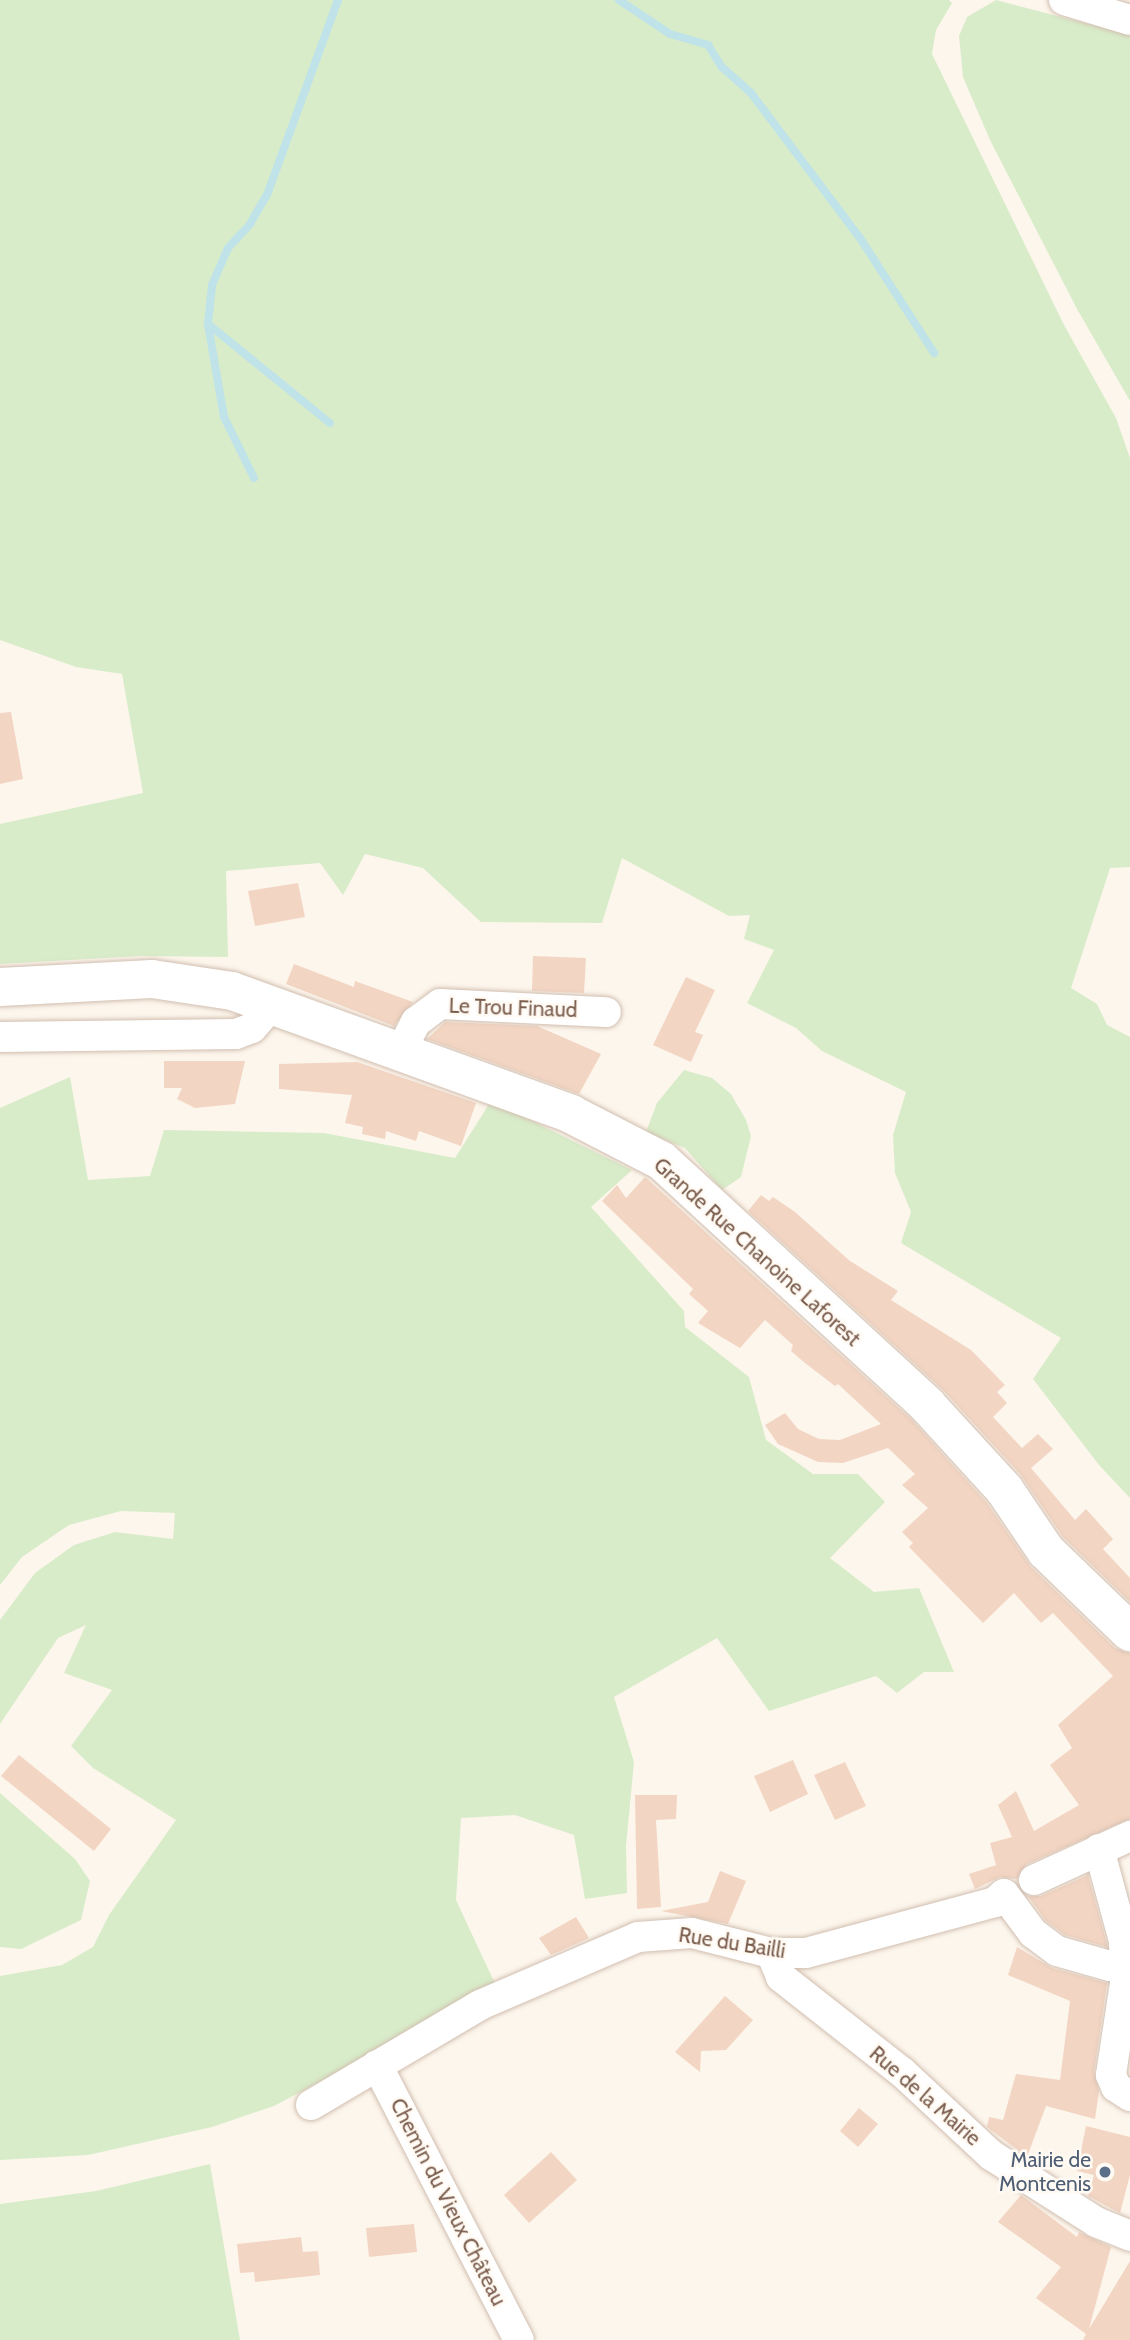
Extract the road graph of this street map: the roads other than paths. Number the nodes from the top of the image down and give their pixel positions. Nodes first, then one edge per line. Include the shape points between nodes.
1 (1065, 0) edge
2 (1130, 20) edge
3 (0, 987) edge
4 (273, 1004) junction
5 (606, 1012) dead end
6 (0, 1037) edge
7 (401, 1051) junction
8 (1130, 1632) edge
9 (1130, 1836) edge
10 (1099, 1849) junction
11 (1034, 1880) dead end
12 (771, 1953) junction
13 (1123, 1965) junction
14 (377, 2065) junction
15 (1130, 2096) edge
16 (311, 2105) dead end
17 (1130, 2236) edge
18 (519, 2340) edge

1 - 2 street
3 - 4 main road, Grande Rue Chanoine Laforest via 152,979 232,991
4 - 6 street via 252,1028 236,1034
4 - 7 main road, Grande Rue Chanoine Laforest
5 - 7 street, Le Trou Finaud via 440,1003 416,1022
7 - 8 main road, Grande Rue Chanoine Laforest via 571,1114 662,1161 927,1405 1004,1489 1046,1551
9 - 10 street
10 - 11 street
10 - 13 street via 1122,1931
12 - 13 street, Rue du Bailli via 806,1953 841,1945 995,1902 1004,1894 1033,1933 1057,1951 1110,1966
12 - 14 street, Rue du Bailli via 692,1933 638,1937 480,2005
12 - 17 street, Rue de la Mairie via 781,1977 903,2073 990,2155 1096,2222
13 - 15 street via 1125,1983 1111,2075 1116,2087
14 - 16 street, Rue du Bailli
14 - 18 street, Chemin du Vieux Château

